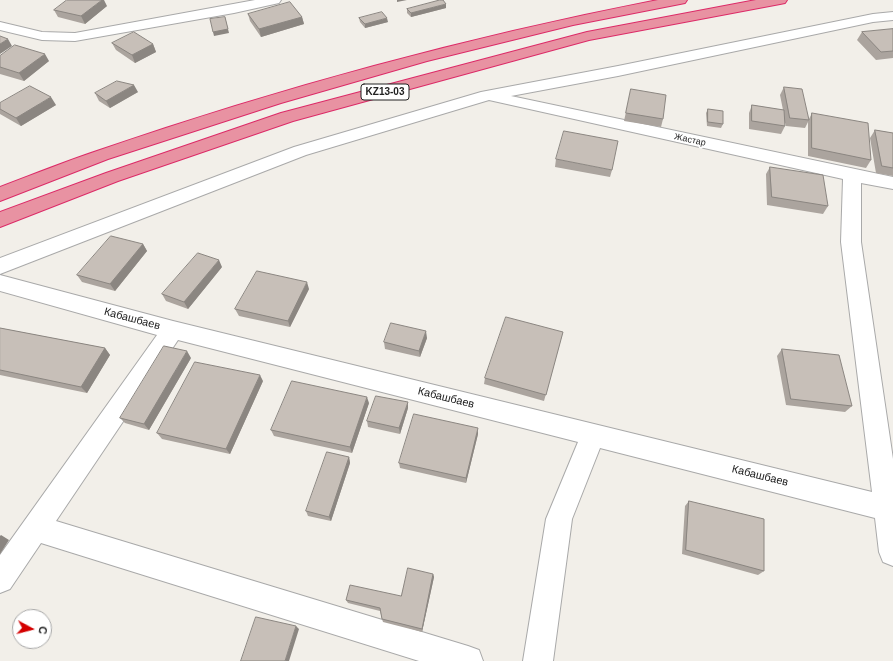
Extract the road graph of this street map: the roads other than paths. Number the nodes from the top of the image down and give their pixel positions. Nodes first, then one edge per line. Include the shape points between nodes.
1 (274, 0) edge
2 (680, 0) edge
3 (780, 0) edge
4 (893, 16) edge
5 (0, 26) edge
6 (487, 96) junction
7 (852, 175) junction
8 (893, 183) edge
9 (0, 194) edge
10 (0, 220) edge
11 (0, 266) edge
12 (0, 283) edge
13 (173, 330) junction
14 (593, 435) junction
15 (890, 509) edge
16 (36, 528) junction
17 (893, 552) edge
18 (0, 579) edge
19 (468, 661) edge
20 (538, 661) edge

1 - 5 street via 75,37 42,36
2 - 9 highway, KZ13-03 via 573,21 422,58 275,99 102,155
3 - 10 highway, KZ13-03 via 588,36 287,118 112,177
4 - 6 street
6 - 7 street, Жастар
6 - 11 street via 300,151
7 - 8 street, Жастар
7 - 15 street via 851,242
12 - 13 street, Кабашбаев
13 - 14 street, Кабашбаев
13 - 16 street
14 - 15 street, Кабашбаев
14 - 20 street via 559,519
15 - 17 street
16 - 18 street
16 - 19 street

